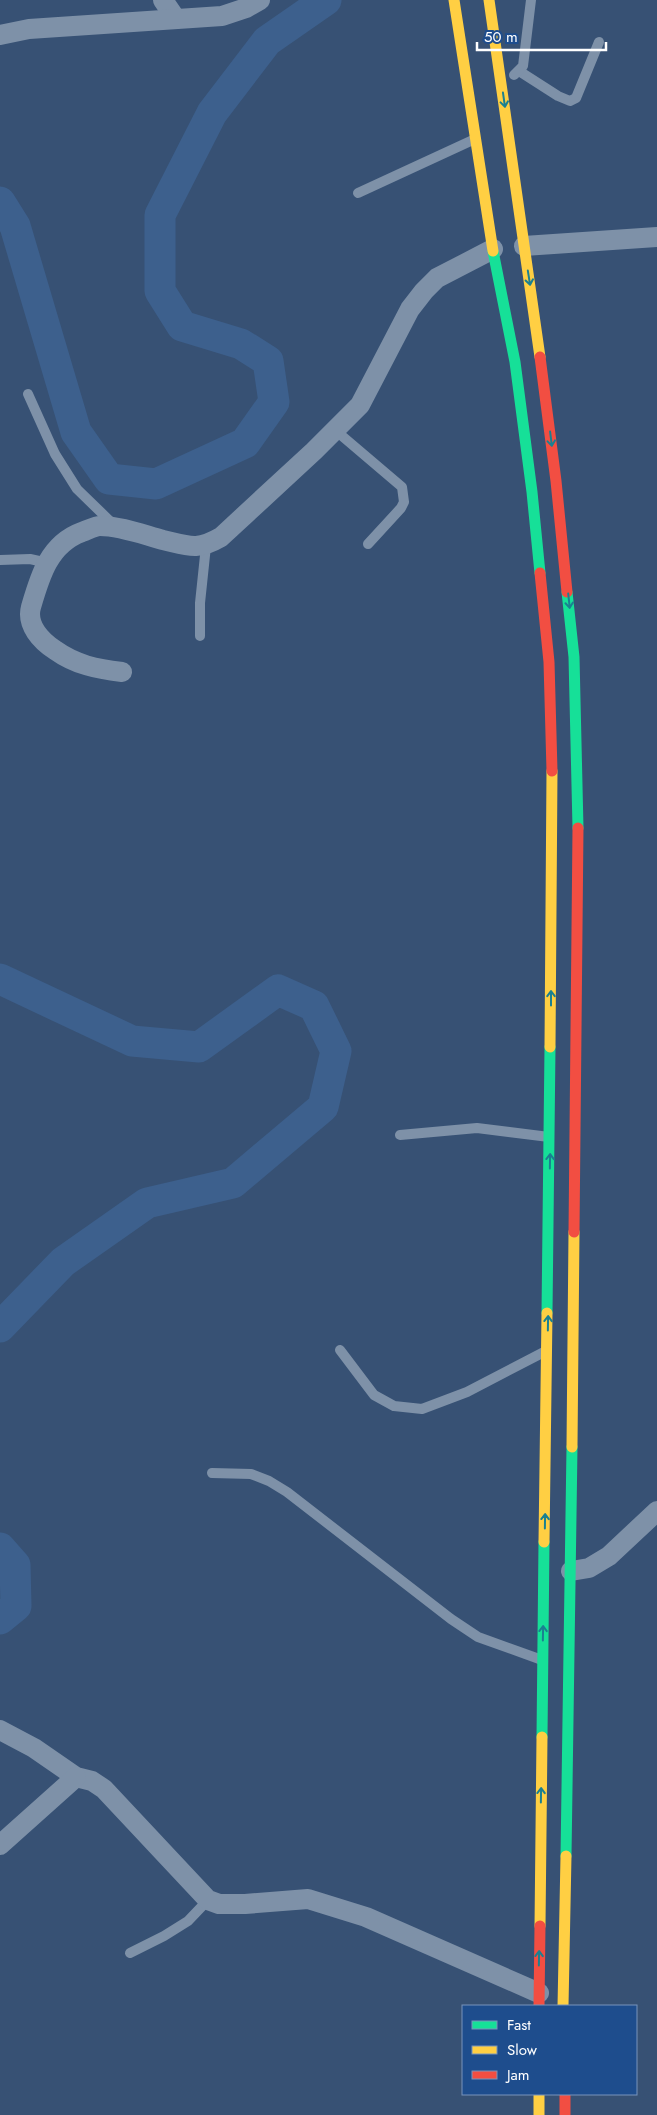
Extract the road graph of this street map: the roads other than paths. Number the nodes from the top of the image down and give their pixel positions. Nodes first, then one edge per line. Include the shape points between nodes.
1 (163, 0) edge
2 (260, 0) edge
3 (454, 0) edge
4 (489, 0) edge
5 (531, 0) edge
6 (176, 19) junction
7 (0, 34) edge
8 (599, 42) dead end
9 (519, 71) junction
10 (500, 76) junction
11 (476, 138) junction
12 (358, 193) dead end
13 (657, 237) edge
14 (524, 246) junction
15 (493, 248) junction
16 (28, 394) dead end
17 (335, 430) junction
18 (118, 529) junction
19 (368, 544) dead end
20 (206, 546) junction
21 (0, 560) edge
22 (48, 563) junction
23 (200, 636) dead end
24 (122, 672) dead end
25 (400, 1135) dead end
26 (550, 1137) junction
27 (340, 1350) dead end
28 (547, 1350) junction
29 (212, 1472) dead end
30 (657, 1511) edge
31 (571, 1571) junction
32 (543, 1660) junction
33 (0, 1730) edge
34 (76, 1777) junction
35 (0, 1845) edge
36 (208, 1900) junction
37 (130, 1953) dead end
38 (539, 2000) edge
39 (564, 2005) edge
40 (539, 2095) edge
41 (565, 2095) edge
42 (539, 2115) edge
43 (565, 2115) edge

1 - 6 street
2 - 6 street via 222,16
3 - 11 highway
4 - 10 highway
5 - 9 lane via 523,66
6 - 7 street via 29,29
8 - 9 lane via 576,98 570,101
9 - 10 lane via 514,75
10 -> 14 highway
11 - 12 lane
11 - 15 highway
13 - 14 street
14 -> 31 highway via 556,481 574,657 578,810
15 - 17 street via 437,278 424,291 410,309 360,405
26 -> 15 highway via 553,806 549,662 515,362
16 - 18 lane via 55,454 77,489
17 - 19 lane via 402,487 404,502 401,508
17 - 20 street via 221,537
18 - 20 street via 190,546
18 - 22 street via 99,526 71,536 52,554
20 - 23 lane
21 - 22 lane via 30,559
22 - 24 street via 30,611 34,631 67,658 91,668
25 - 26 lane via 477,1128
28 -> 26 highway
27 - 28 lane via 374,1395 394,1406 422,1409 467,1392
32 -> 28 highway
29 - 32 lane via 250,1474 269,1481 478,1637
30 - 31 street via 609,1556 589,1568
31 - 39 highway
38 -> 32 highway
33 - 34 street via 34,1748
34 - 35 street
34 - 36 street via 104,1788
36 - 37 lane via 188,1920
36 - 38 street via 219,1904 245,1904 308,1899 366,1917
40 - 42 highway
41 - 43 highway

